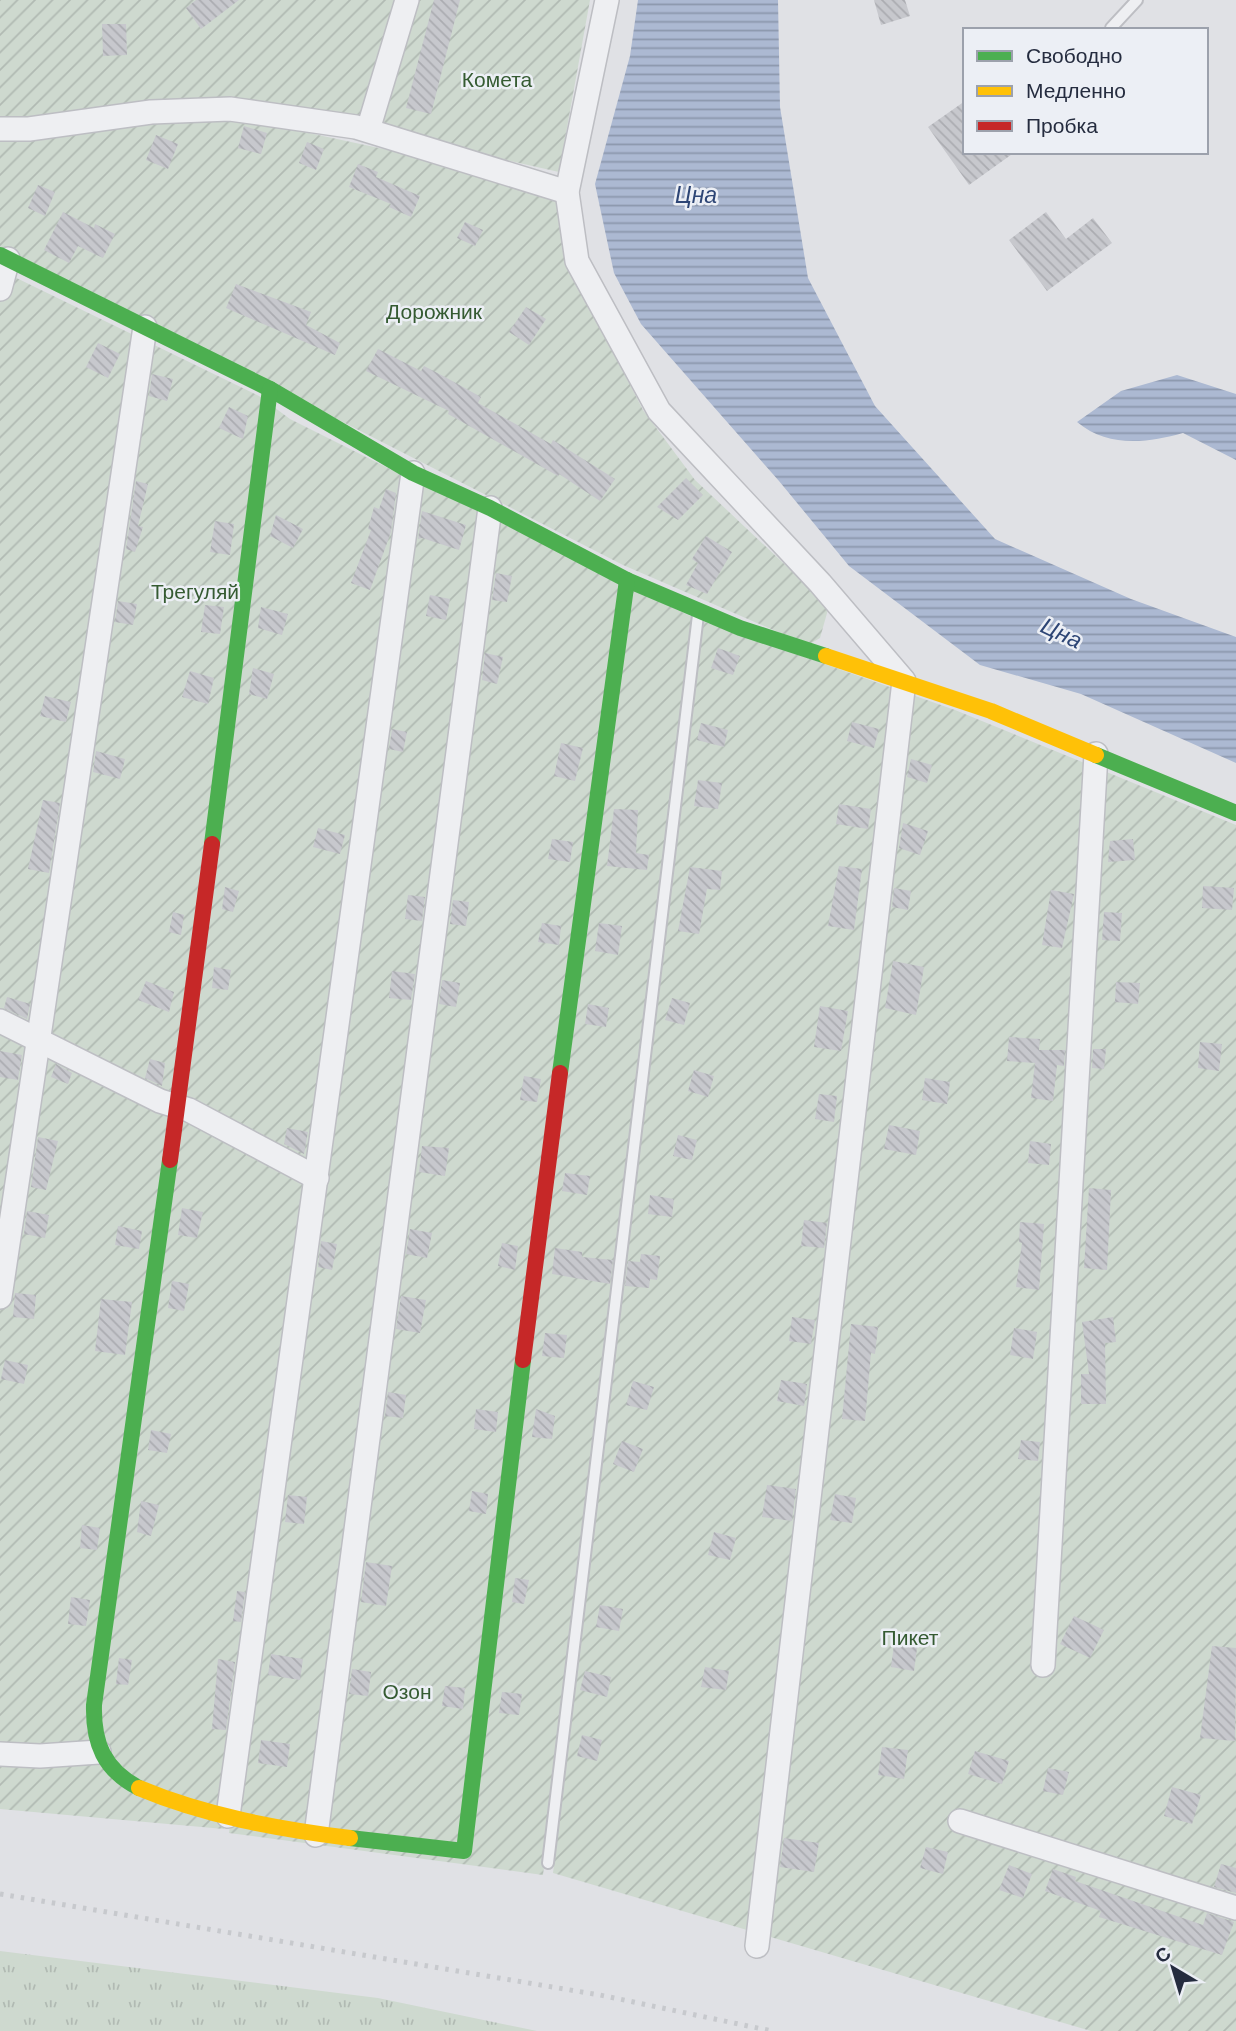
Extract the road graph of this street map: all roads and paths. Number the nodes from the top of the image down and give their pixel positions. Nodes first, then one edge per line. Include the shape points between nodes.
1 (407, 0) edge
2 (607, 0) edge
3 (1137, 0) edge
4 (1111, 28) dead end
5 (0, 129) edge
6 (368, 130) junction
7 (567, 192) junction
8 (4, 257) edge
9 (0, 289) edge
10 (145, 327) junction
11 (270, 389) junction
12 (413, 473) junction
13 (490, 508) junction
14 (627, 580) junction
15 (699, 610) junction
16 (904, 681) junction
17 (1096, 754) junction
18 (1236, 813) edge
19 (0, 1021) edge
20 (40, 1041) junction
21 (178, 1106) junction
22 (317, 1178) junction
23 (0, 1297) edge
24 (1043, 1665) dead end
25 (99, 1752) junction
26 (0, 1754) edge
27 (228, 1816) junction
28 (960, 1821) dead end
29 (316, 1835) junction
30 (548, 1863) dead end
31 (1236, 1908) edge
32 (757, 1946) dead end

1 - 6 street
2 - 7 street
3 - 4 lane
5 - 6 street via 151,112 230,109
6 - 7 street
7 - 16 street via 578,261 659,411 820,583
8 - 9 street
8 - 10 street
10 - 11 street
10 - 20 street
11 - 12 street
11 - 21 street
12 - 13 street
12 - 22 street
13 - 14 street
13 - 29 street
14 - 15 street
14 - 29 street via 539,1226 464,1851
15 - 16 street via 740,628
15 - 30 lane
16 - 17 street
16 - 32 street
17 - 18 street
17 - 24 street
19 - 20 street
20 - 21 street
20 - 23 street
21 - 22 street
21 - 25 street via 94,1705 93,1734
22 - 27 street
25 - 26 street
25 - 27 street via 126,1781 155,1797
27 - 29 street
28 - 31 street

